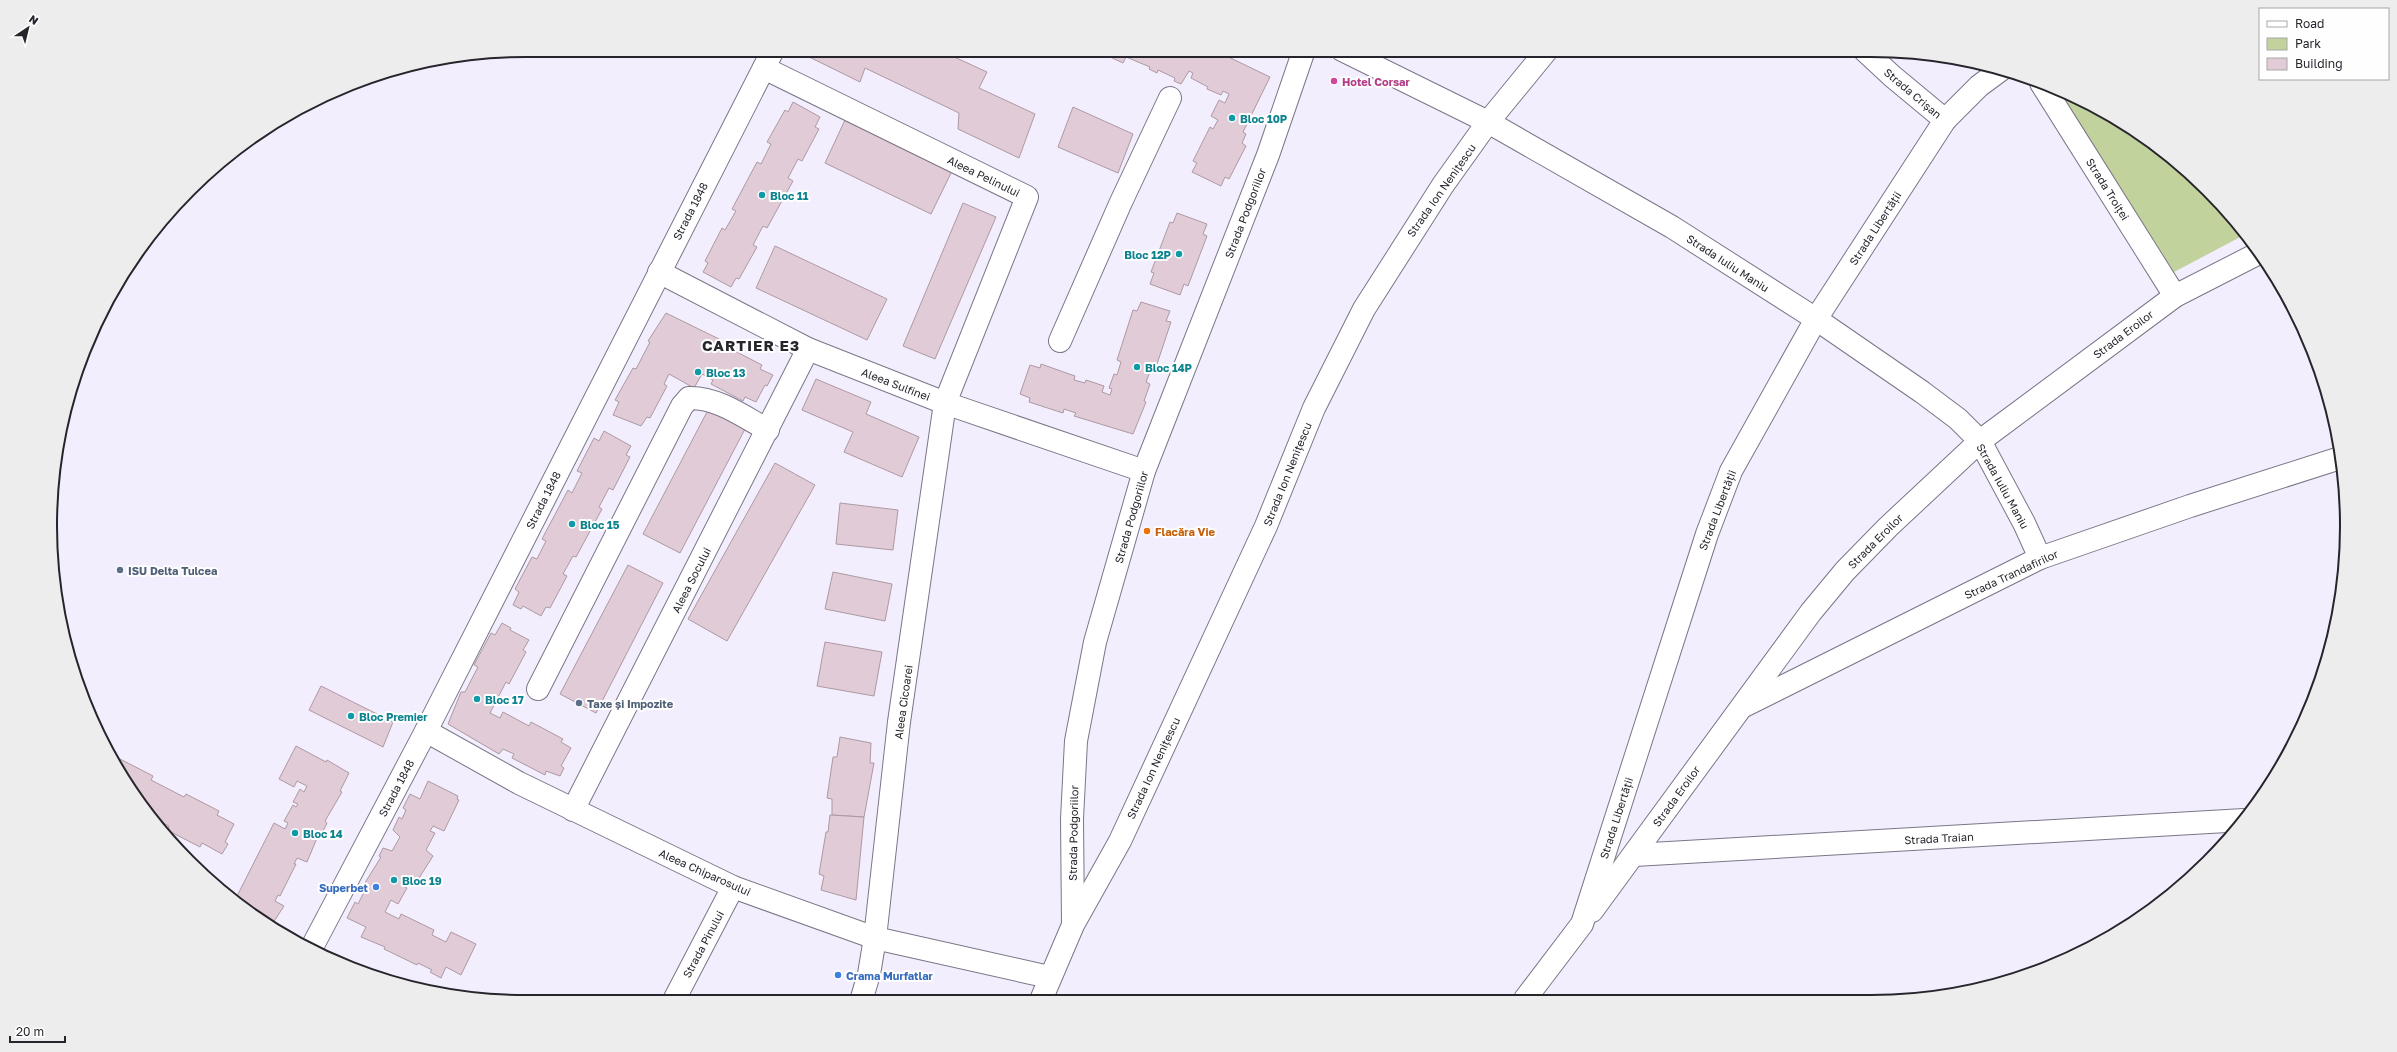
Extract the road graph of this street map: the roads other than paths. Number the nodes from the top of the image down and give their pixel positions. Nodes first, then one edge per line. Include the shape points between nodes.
1 (1302, 57) edge
2 (1356, 57) edge
3 (1541, 57) edge
4 (1872, 57) edge
5 (768, 59) edge
6 (1995, 74) edge
7 (2046, 92) edge
8 (1170, 98) dead end
9 (1945, 120) junction
10 (1488, 122) junction
11 (2254, 255) edge
12 (658, 272) junction
13 (2175, 296) junction
14 (1816, 319) junction
15 (1060, 341) dead end
16 (808, 350) junction
17 (945, 403) junction
18 (768, 430) junction
19 (1980, 441) junction
20 (2335, 460) edge
21 (1144, 471) junction
22 (2040, 558) junction
23 (538, 689) dead end
24 (1741, 707) junction
25 (426, 731) junction
26 (573, 810) junction
27 (2236, 820) edge
28 (1634, 855) junction
29 (734, 887) junction
30 (1582, 924) junction
31 (1073, 925) junction
32 (875, 938) junction
33 (314, 945) edge
34 (1049, 978) junction
35 (677, 995) edge
36 (863, 995) edge
37 (1043, 995) edge
38 (1528, 995) edge

1 - 21 street, Strada Podgoriilor via 1265,162
2 - 10 street, Strada Iuliu Maniu
3 - 10 street, Strada Ion Nenițescu
4 - 9 street, Strada Crișan
5 - 12 street, Strada 1848
5 - 17 street, Aleea Pelinului via 1027,197
6 - 9 street, Strada Libertății via 1979,86
7 - 13 street, Strada Troiței
8 - 15 street
9 - 14 street, Strada Libertății
10 - 14 street, Strada Iuliu Maniu via 1672,227
10 - 31 street, Strada Ion Nenițescu via 1443,185 1364,309 1314,408 1266,526 1120,841
11 - 13 street, Strada Eroilor
12 - 16 street, Aleea Sulfinei
12 - 25 street, Strada 1848
13 - 19 street, Strada Eroilor
14 - 19 street, Strada Iuliu Maniu via 1946,410
14 - 30 street, Strada Libertății via 1731,471 1707,534
16 - 17 street, Aleea Sulfinei
16 - 18 street, Aleea Socului
17 - 21 street, Aleea Sulfinei
17 - 32 street, Aleea Cicoarei via 899,722
18 - 23 street via 717,403 702,398 689,398 682,406
18 - 26 street, Aleea Socului
19 - 22 street, Strada Iuliu Maniu via 2024,522
19 - 24 street, Strada Eroilor via 1845,571 1811,612
20 - 22 street, Strada Trandafirilor
21 - 31 street, Strada Podgoriilor via 1095,642 1076,741 1072,819
22 - 24 street, Strada Trandafirilor
24 - 28 street, Strada Eroilor
25 - 26 street, Aleea Chiparosului
25 - 33 street, Strada 1848
26 - 29 street, Aleea Chiparosului
27 - 28 street, Strada Traian
28 - 30 street, Strada Eroilor
29 - 32 street, Aleea Chiparosului
29 - 35 street, Strada Pinului
30 - 38 street, Strada Libertății
31 - 34 street, Strada Podgoriilor
32 - 34 street, Aleea Chiparosului
32 - 36 street, Aleea Cicoarei
34 - 37 street, Strada Podgoriilor

